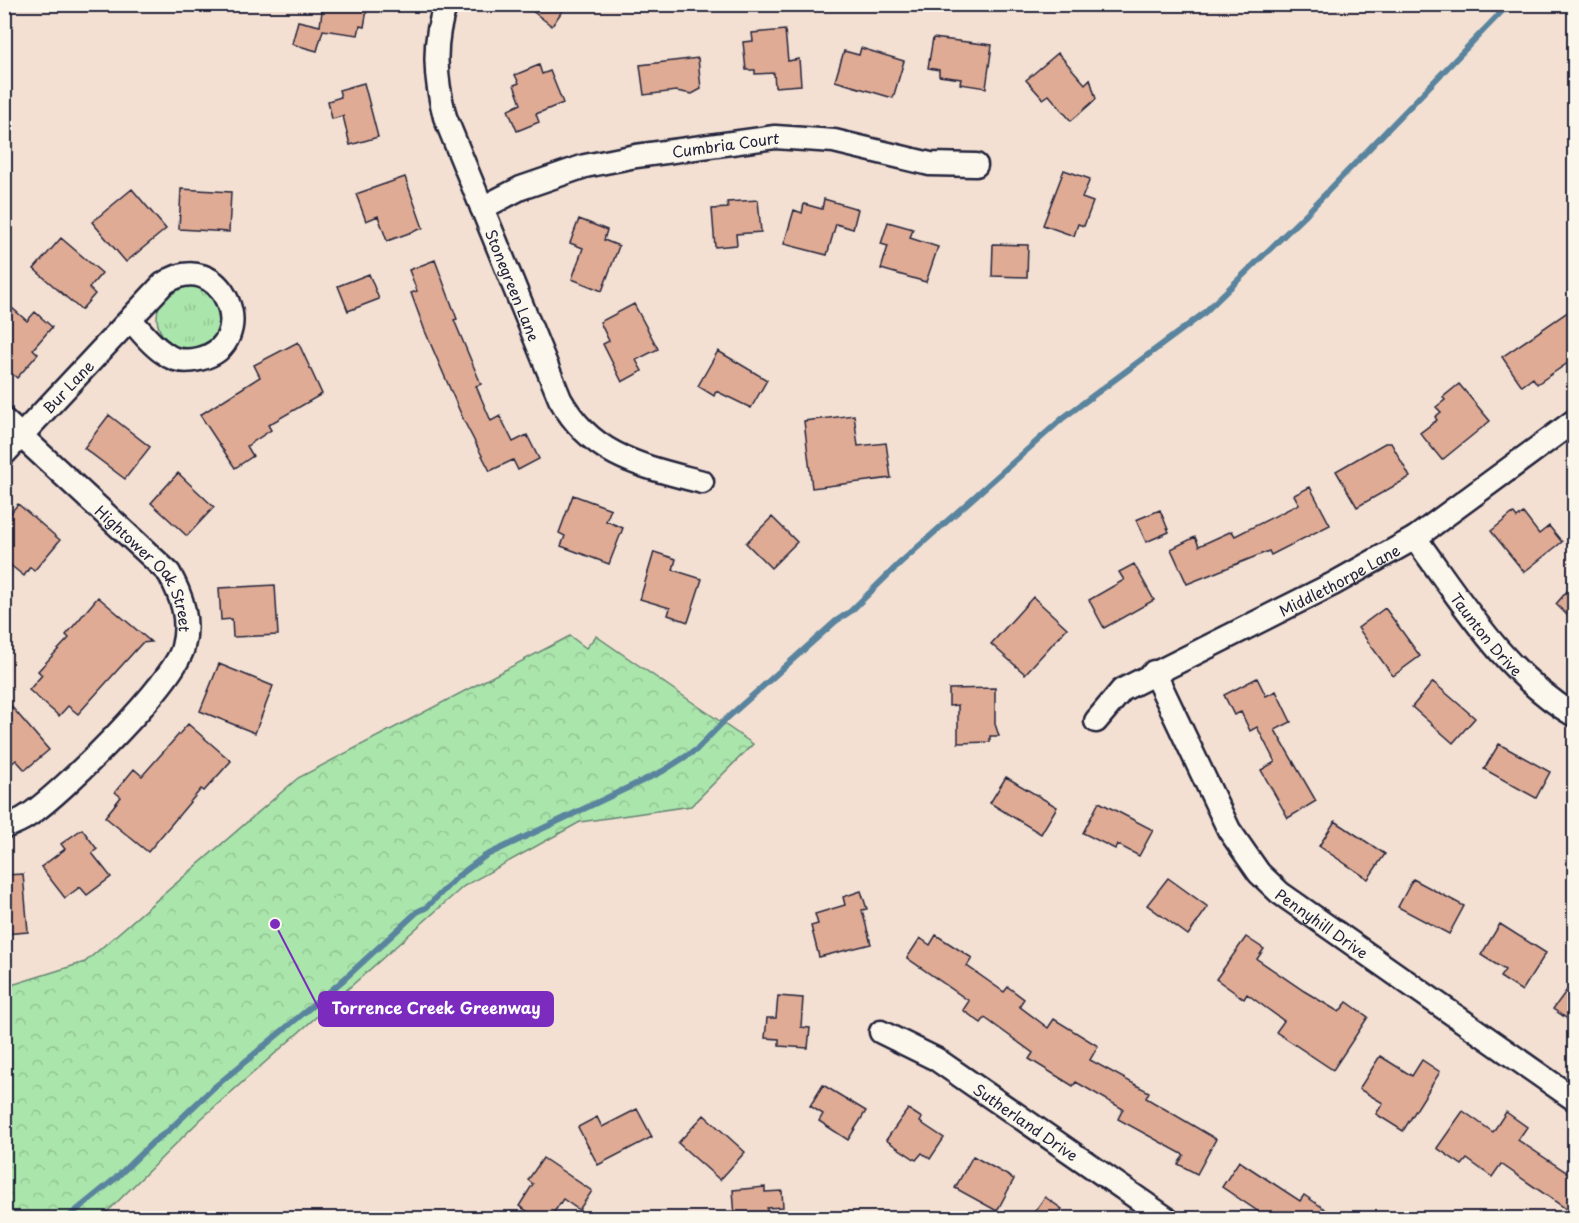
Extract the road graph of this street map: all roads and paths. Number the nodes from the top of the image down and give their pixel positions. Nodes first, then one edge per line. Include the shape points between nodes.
1 (446, 4) edge
2 (976, 165) dead end
3 (482, 208) junction
4 (131, 320) junction
5 (4, 420) edge
6 (1575, 421) edge
7 (22, 435) junction
8 (4, 454) edge
9 (702, 482) dead end
10 (1415, 538) junction
11 (1154, 672) junction
12 (1575, 715) edge
13 (1096, 721) dead end
14 (4, 827) edge
15 (881, 1032) dead end
16 (1575, 1099) edge
17 (1166, 1218) edge

1 - 3 street, Stonegreen Lane via 436,50 438,92
2 - 3 street, Cumbria Court via 930,164 834,141 775,138 585,166 521,188
3 - 9 street, Stonegreen Lane via 569,415 602,448 645,466
4 - 4 street, Bur Lane via 164,353 177,360 192,361 218,350 230,331 232,310 218,285 206,278 182,274 163,284
4 - 7 street, Bur Lane
5 - 7 street, Hightower Oak Street
6 - 10 street, Middlethorpe Lane
7 - 8 street, Bur Lane
7 - 14 street, Hightower Oak Street via 169,573 181,595 186,621 183,649 152,696 58,792 28,816
10 - 11 street, Middlethorpe Lane via 1333,584
10 - 12 street, Taunton Drive via 1508,661 1536,689
11 - 13 street, Middlethorpe Lane via 1122,690
11 - 16 street, Pennyhill Drive via 1229,830 1259,873 1280,892
15 - 17 street, Sutherland Drive via 936,1059

